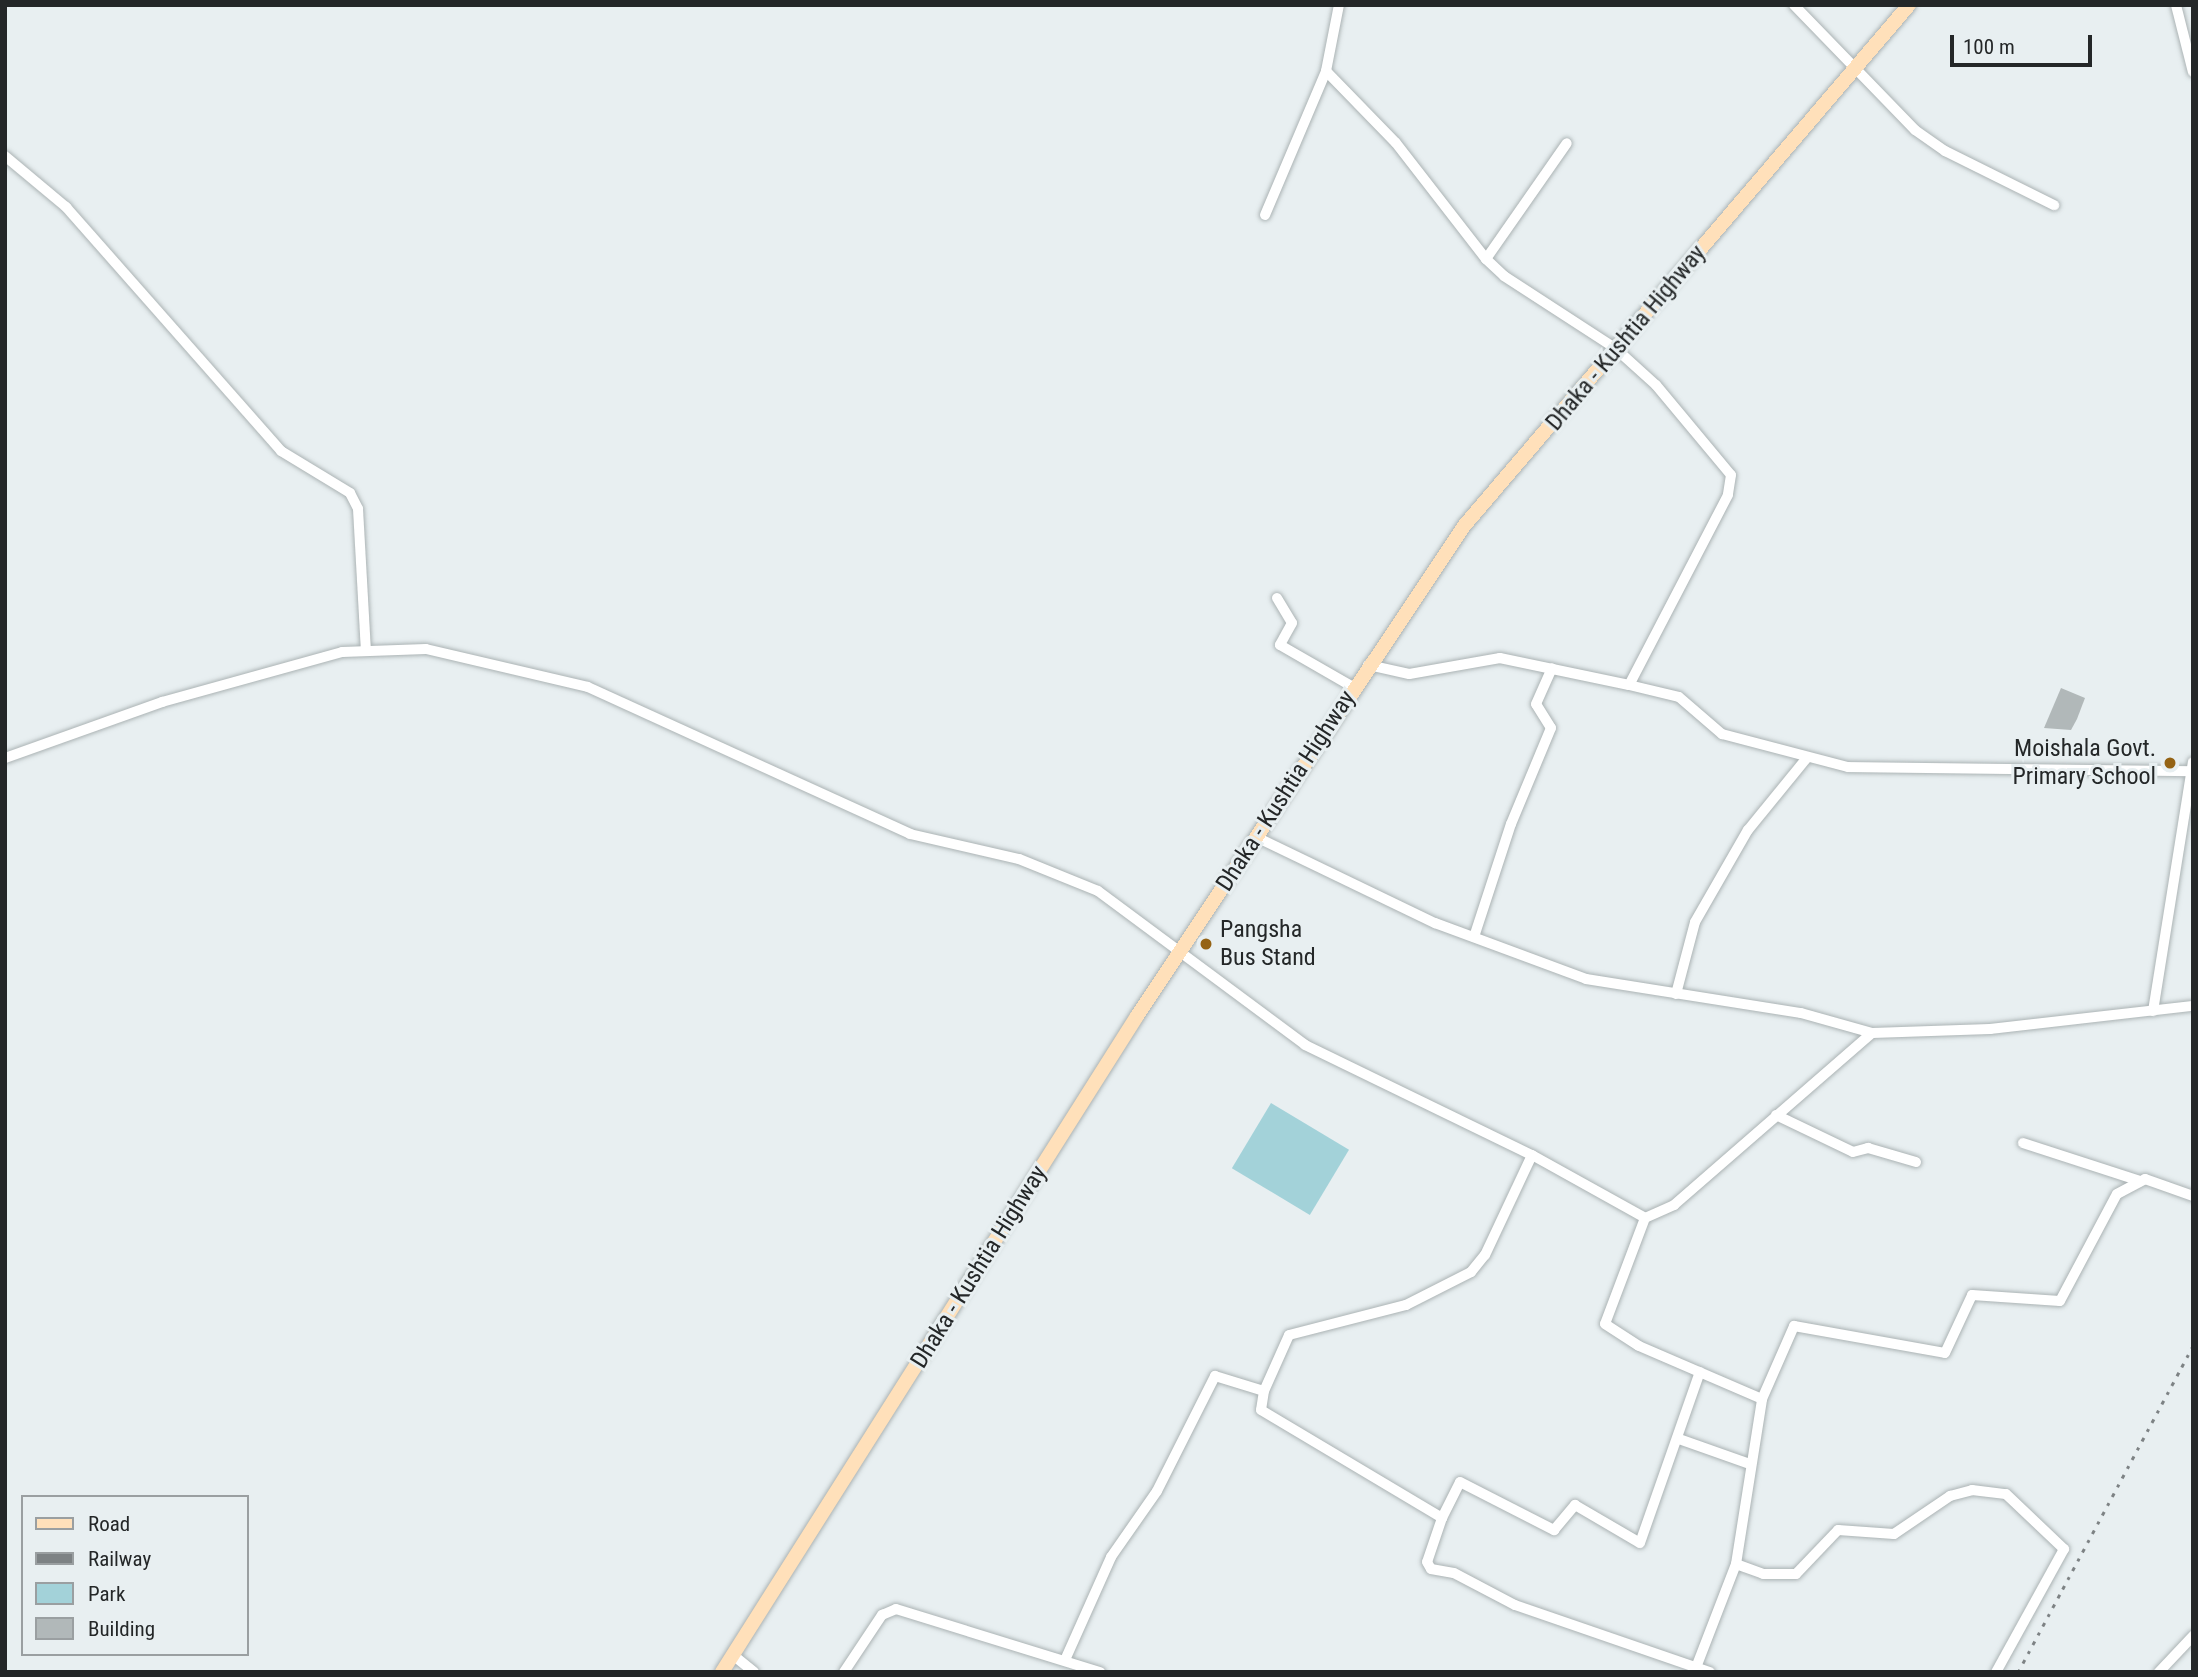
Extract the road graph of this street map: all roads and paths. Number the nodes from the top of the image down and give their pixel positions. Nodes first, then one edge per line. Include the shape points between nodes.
1 (1339, 5) edge
2 (1794, 5) edge
3 (1909, 5) edge
4 (2176, 5) edge
5 (1857, 66) junction
6 (1326, 71) junction
7 (2193, 72) edge
8 (1567, 143) dead end
9 (5, 156) edge
10 (2054, 205) dead end
11 (1265, 215) dead end
12 (1486, 259) junction
13 (1615, 348) junction
14 (1277, 597) dead end
15 (366, 651) junction
16 (1368, 665) junction
17 (1552, 668) junction
18 (1629, 685) junction
19 (1353, 687) junction
20 (5, 758) edge
21 (1806, 759) junction
22 (2191, 767) edge
23 (1256, 837) junction
24 (1474, 937) junction
25 (1180, 955) junction
26 (1676, 994) junction
27 (2193, 1006) edge
28 (2153, 1011) junction
29 (1872, 1033) junction
30 (1776, 1115) junction
31 (2023, 1143) dead end
32 (1532, 1155) junction
33 (1916, 1162) dead end
34 (2140, 1181) junction
35 (2193, 1196) edge
36 (1645, 1218) junction
37 (1700, 1372) junction
38 (1264, 1391) junction
39 (1762, 1399) junction
40 (1679, 1439) junction
41 (1750, 1464) junction
42 (1442, 1518) junction
43 (1736, 1564) junction
44 (2193, 1636) edge
45 (733, 1655) junction
46 (1065, 1660) junction
47 (1697, 1665) junction
48 (722, 1672) edge
49 (754, 1672) edge
50 (844, 1672) edge
51 (1100, 1672) edge
52 (1710, 1672) edge
53 (1996, 1672) edge
54 (2159, 1672) edge

1 - 6 street
2 - 5 street
3 - 5 main road, Dhaka - Kushtia Highway
4 - 7 street
5 - 10 street via 1928,140
5 - 13 main road, Dhaka - Kushtia Highway
6 - 11 street
6 - 12 street via 1396,143
8 - 12 street
9 - 15 street via 66,208 281,451 350,493 358,509
12 - 13 street via 1504,276
13 - 16 main road, Dhaka - Kushtia Highway via 1464,526
13 - 18 street via 1656,385 1731,475 1728,495
14 - 19 street via 1292,623 1280,645
15 - 20 street via 342,652 185,695
15 - 25 street via 426,649 588,687 910,834 1018,859 1098,891
16 - 17 street via 1409,674 1500,658
16 - 19 main road, Dhaka - Kushtia Highway
17 - 18 street
17 - 24 street via 1536,704 1551,728 1511,824
18 - 21 street via 1679,697 1722,734
19 - 23 main road, Dhaka - Kushtia Highway
21 - 22 street via 1848,767
21 - 26 street via 1748,830 1695,922
22 - 28 street
23 - 24 street
23 - 25 main road, Dhaka - Kushtia Highway
24 - 26 street via 1586,979
25 - 32 street via 1305,1045
25 - 45 main road, Dhaka - Kushtia Highway
26 - 29 street via 1801,1013
27 - 28 street
28 - 29 street via 1990,1029
29 - 30 street
30 - 33 street via 1853,1152 1868,1148
30 - 36 street via 1674,1205
31 - 34 street
32 - 36 street
32 - 38 street via 1485,1255 1471,1272 1406,1304 1289,1335
34 - 35 street
34 - 39 street via 2117,1194 2060,1301 1972,1295 1944,1353 1796,1323
36 - 37 street via 1605,1324
37 - 39 street
37 - 40 street
38 - 42 street via 1261,1410
38 - 46 street via 1215,1376 1157,1491 1111,1557
39 - 41 street
40 - 41 street
40 - 42 street via 1640,1543 1575,1505 1554,1530 1460,1482
41 - 43 street
42 - 47 street via 1427,1562 1431,1569 1454,1573 1515,1605 1545,1611 1602,1637
43 - 47 street
43 - 53 street via 1763,1574 1796,1574 1806,1571 1838,1530 1895,1534 1950,1496 1972,1490 2006,1494 2064,1549
44 - 54 street
45 - 48 main road, Dhaka - Kushtia Highway
45 - 49 street
46 - 50 street via 896,1609 882,1615
46 - 51 street
47 - 52 street

